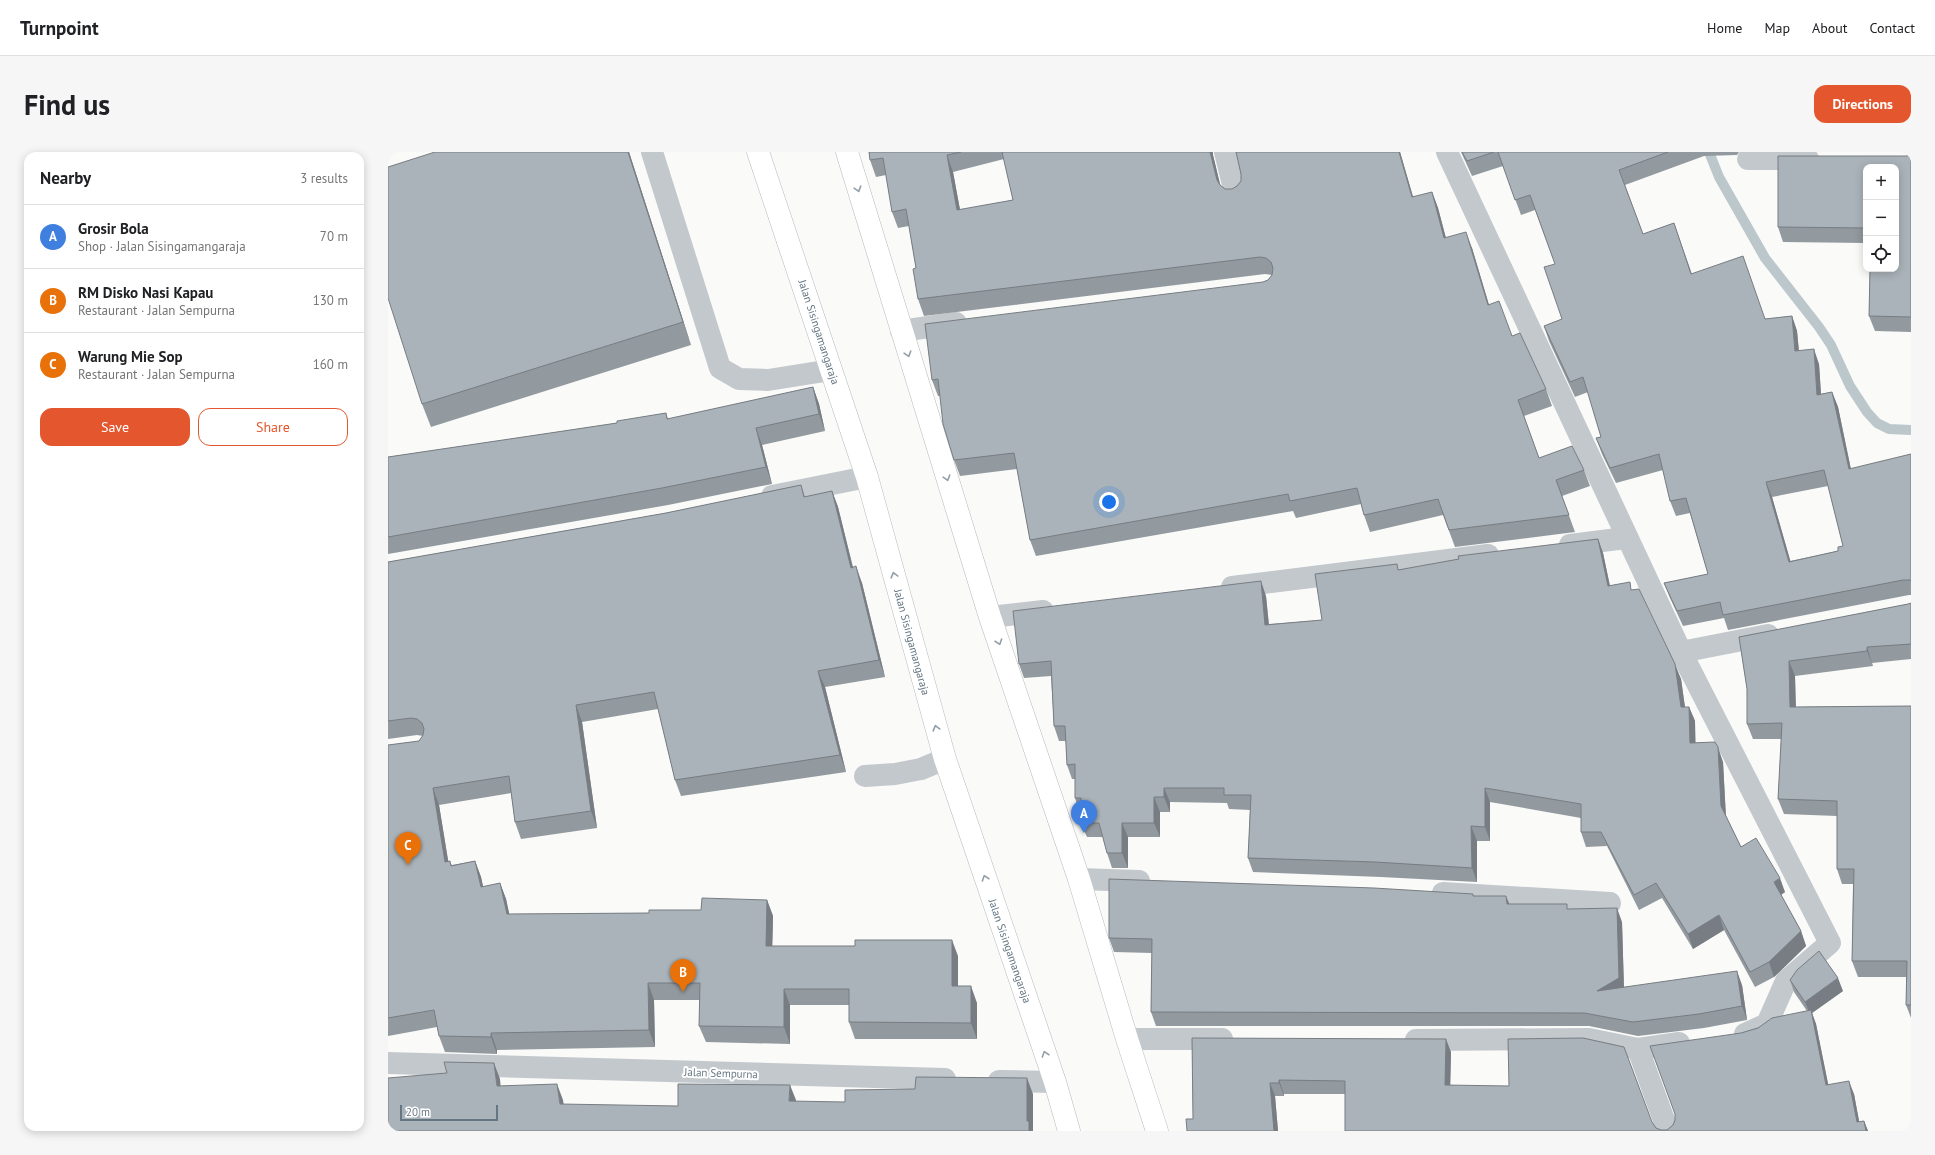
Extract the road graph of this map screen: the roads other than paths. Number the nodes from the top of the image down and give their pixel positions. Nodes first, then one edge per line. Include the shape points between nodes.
1 (652, 152) edge
2 (758, 152) edge
3 (847, 152) edge
4 (1225, 152) edge
5 (1447, 152) edge
6 (1748, 159) dead end
7 (1826, 159) edge
8 (1235, 193) edge
9 (977, 321) edge
10 (901, 331) junction
11 (831, 370) junction
12 (867, 476) junction
13 (753, 500) edge
14 (1626, 538) junction
15 (1547, 547) edge
16 (1508, 552) edge
17 (1210, 590) edge
18 (1061, 608) edge
19 (990, 617) junction
20 (1788, 631) edge
21 (1681, 652) junction
22 (945, 759) junction
23 (865, 776) dead end
24 (1079, 879) junction
25 (1158, 882) edge
26 (1420, 892) edge
27 (1610, 903) dead end
28 (1723, 1038) edge
29 (1127, 1039) junction
30 (1244, 1039) edge
31 (1393, 1040) edge
32 (1700, 1041) edge
33 (1638, 1049) junction
34 (388, 1063) edge
35 (1055, 1082) junction
36 (1069, 1131) edge
37 (1157, 1131) edge
38 (1668, 1131) edge

1 - 11 street via 720,368 739,379 760,380
2 - 11 main road, Jalan Sisingamangaraja
3 -> 10 main road
4 - 8 street
5 - 14 street
6 - 7 street
9 - 10 street
10 -> 19 main road
11 - 12 main road, Jalan Sisingamangaraja
12 - 13 street
22 -> 12 main road, Jalan Sisingamangaraja
14 - 15 street
14 - 21 street
16 - 17 street
18 - 19 street
19 -> 24 main road
20 - 21 street
21 - 28 street via 1830,943 1786,982 1767,1024 1752,1032
22 - 23 street via 921,770
35 -> 22 main road, Jalan Sisingamangaraja
24 - 25 street
24 - 29 main road
26 - 27 street
29 - 30 street
29 - 37 main road
31 - 33 street via 1589,1039
32 - 33 street
33 - 38 street
34 - 35 street, Jalan Sempurna
35 - 36 main road, Jalan Sisingamangaraja

